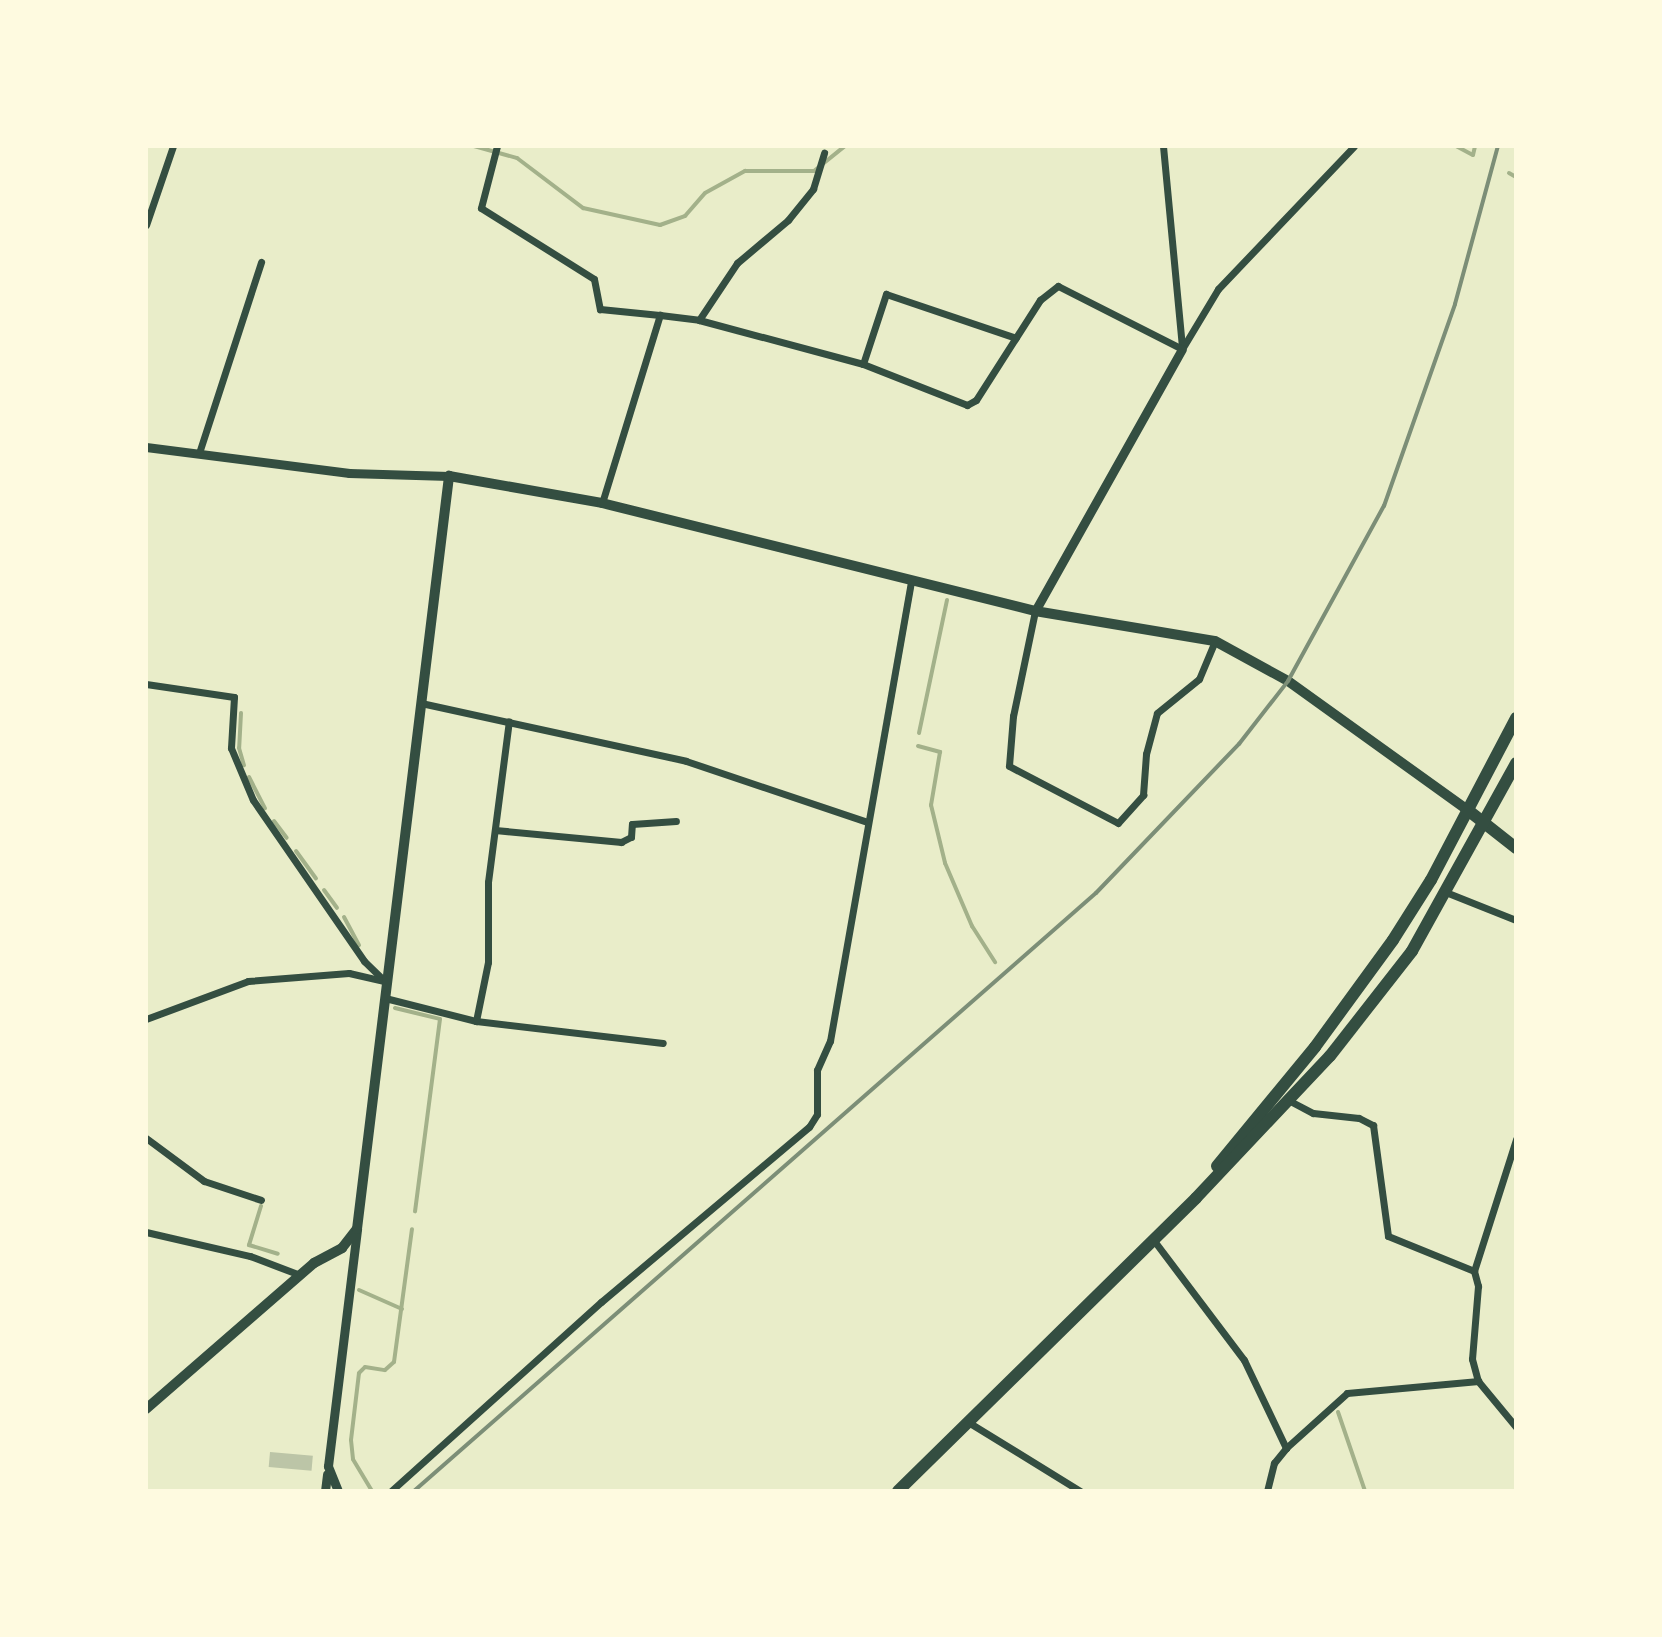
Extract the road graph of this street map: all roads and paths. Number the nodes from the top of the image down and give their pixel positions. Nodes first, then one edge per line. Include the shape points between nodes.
1 (173, 146) edge
2 (1163, 146) edge
3 (1354, 146) edge
4 (495, 150) edge
5 (824, 153) dead end
6 (146, 225) edge
7 (261, 262) dead end
8 (660, 315) junction
9 (699, 320) junction
10 (1016, 338) junction
11 (1182, 349) junction
12 (863, 364) junction
13 (146, 447) edge
14 (199, 453) junction
15 (449, 476) junction
16 (602, 503) junction
17 (911, 583) junction
18 (1035, 611) junction
19 (1215, 641) junction
20 (146, 684) edge
21 (421, 703) junction
22 (1516, 718) edge
23 (509, 721) junction
24 (1516, 763) edge
25 (1469, 811) junction
26 (676, 821) dead end
27 (867, 822) junction
28 (1485, 823) junction
29 (495, 830) junction
30 (1516, 848) edge
31 (1448, 893) junction
32 (1516, 920) edge
33 (385, 981) junction
34 (385, 998) junction
35 (146, 1019) edge
36 (476, 1021) junction
37 (663, 1043) dead end
38 (1290, 1101) junction
39 (146, 1138) edge
40 (1516, 1139) edge
41 (261, 1200) dead end
42 (357, 1229) junction
43 (146, 1232) edge
44 (1155, 1234) junction
45 (1474, 1271) junction
46 (300, 1275) junction
47 (1478, 1381) junction
48 (146, 1409) edge
49 (968, 1422) junction
50 (1516, 1427) edge
51 (1286, 1448) junction
52 (328, 1466) junction
53 (900, 1490) edge
54 (325, 1491) edge
55 (338, 1491) edge
56 (391, 1491) edge
57 (1080, 1491) edge
58 (1267, 1491) edge

1 - 6 street
2 - 11 street
3 - 11 street via 1218,289
4 - 8 street via 481,208 594,279 600,309
5 - 9 street via 819,178 788,220 737,263
7 - 14 street
8 - 9 street
8 - 16 street
9 - 12 street
10 - 11 street via 1046,292 1058,286
10 - 12 street via 967,405
10 - 12 street via 886,294
11 - 18 street
13 - 14 street
14 - 15 street via 349,473
15 - 16 main road
15 - 21 main road
16 - 17 main road
17 - 18 main road
17 - 27 street
18 - 19 main road
18 - 19 street via 1013,716 1009,766 1118,823 1143,795 1157,713 1199,679
19 - 25 main road via 1294,685
20 - 33 street via 234,697 231,748 253,800 364,961
21 - 23 street
21 - 33 main road
22 - 25 highway
23 - 27 street via 686,761
23 - 29 street
24 - 28 highway
25 - 28 highway
25 - 44 highway via 1356,994
26 - 29 street via 632,824 631,837 621,842
27 - 56 street via 830,1041 817,1070 817,1114 809,1127 601,1302
28 - 30 highway
28 - 31 highway
29 - 36 street via 488,962
31 - 32 street
31 - 38 highway via 1372,1005
33 - 34 main road
33 - 35 street via 349,973 262,979
34 - 36 street
34 - 42 main road
36 - 37 street
38 - 44 highway
38 - 45 street via 1313,1113 1359,1118 1373,1125 1388,1236
39 - 41 street via 204,1181
40 - 45 street
42 - 46 main road via 342,1248
42 - 52 street
43 - 46 street via 250,1256
44 - 49 highway
44 - 51 street via 1244,1360
45 - 47 street via 1478,1286 1472,1359
46 - 48 main road
47 - 50 street
47 - 51 street via 1347,1393
49 - 53 highway
49 - 57 street
51 - 58 street via 1274,1463
52 - 54 street
52 - 55 street

